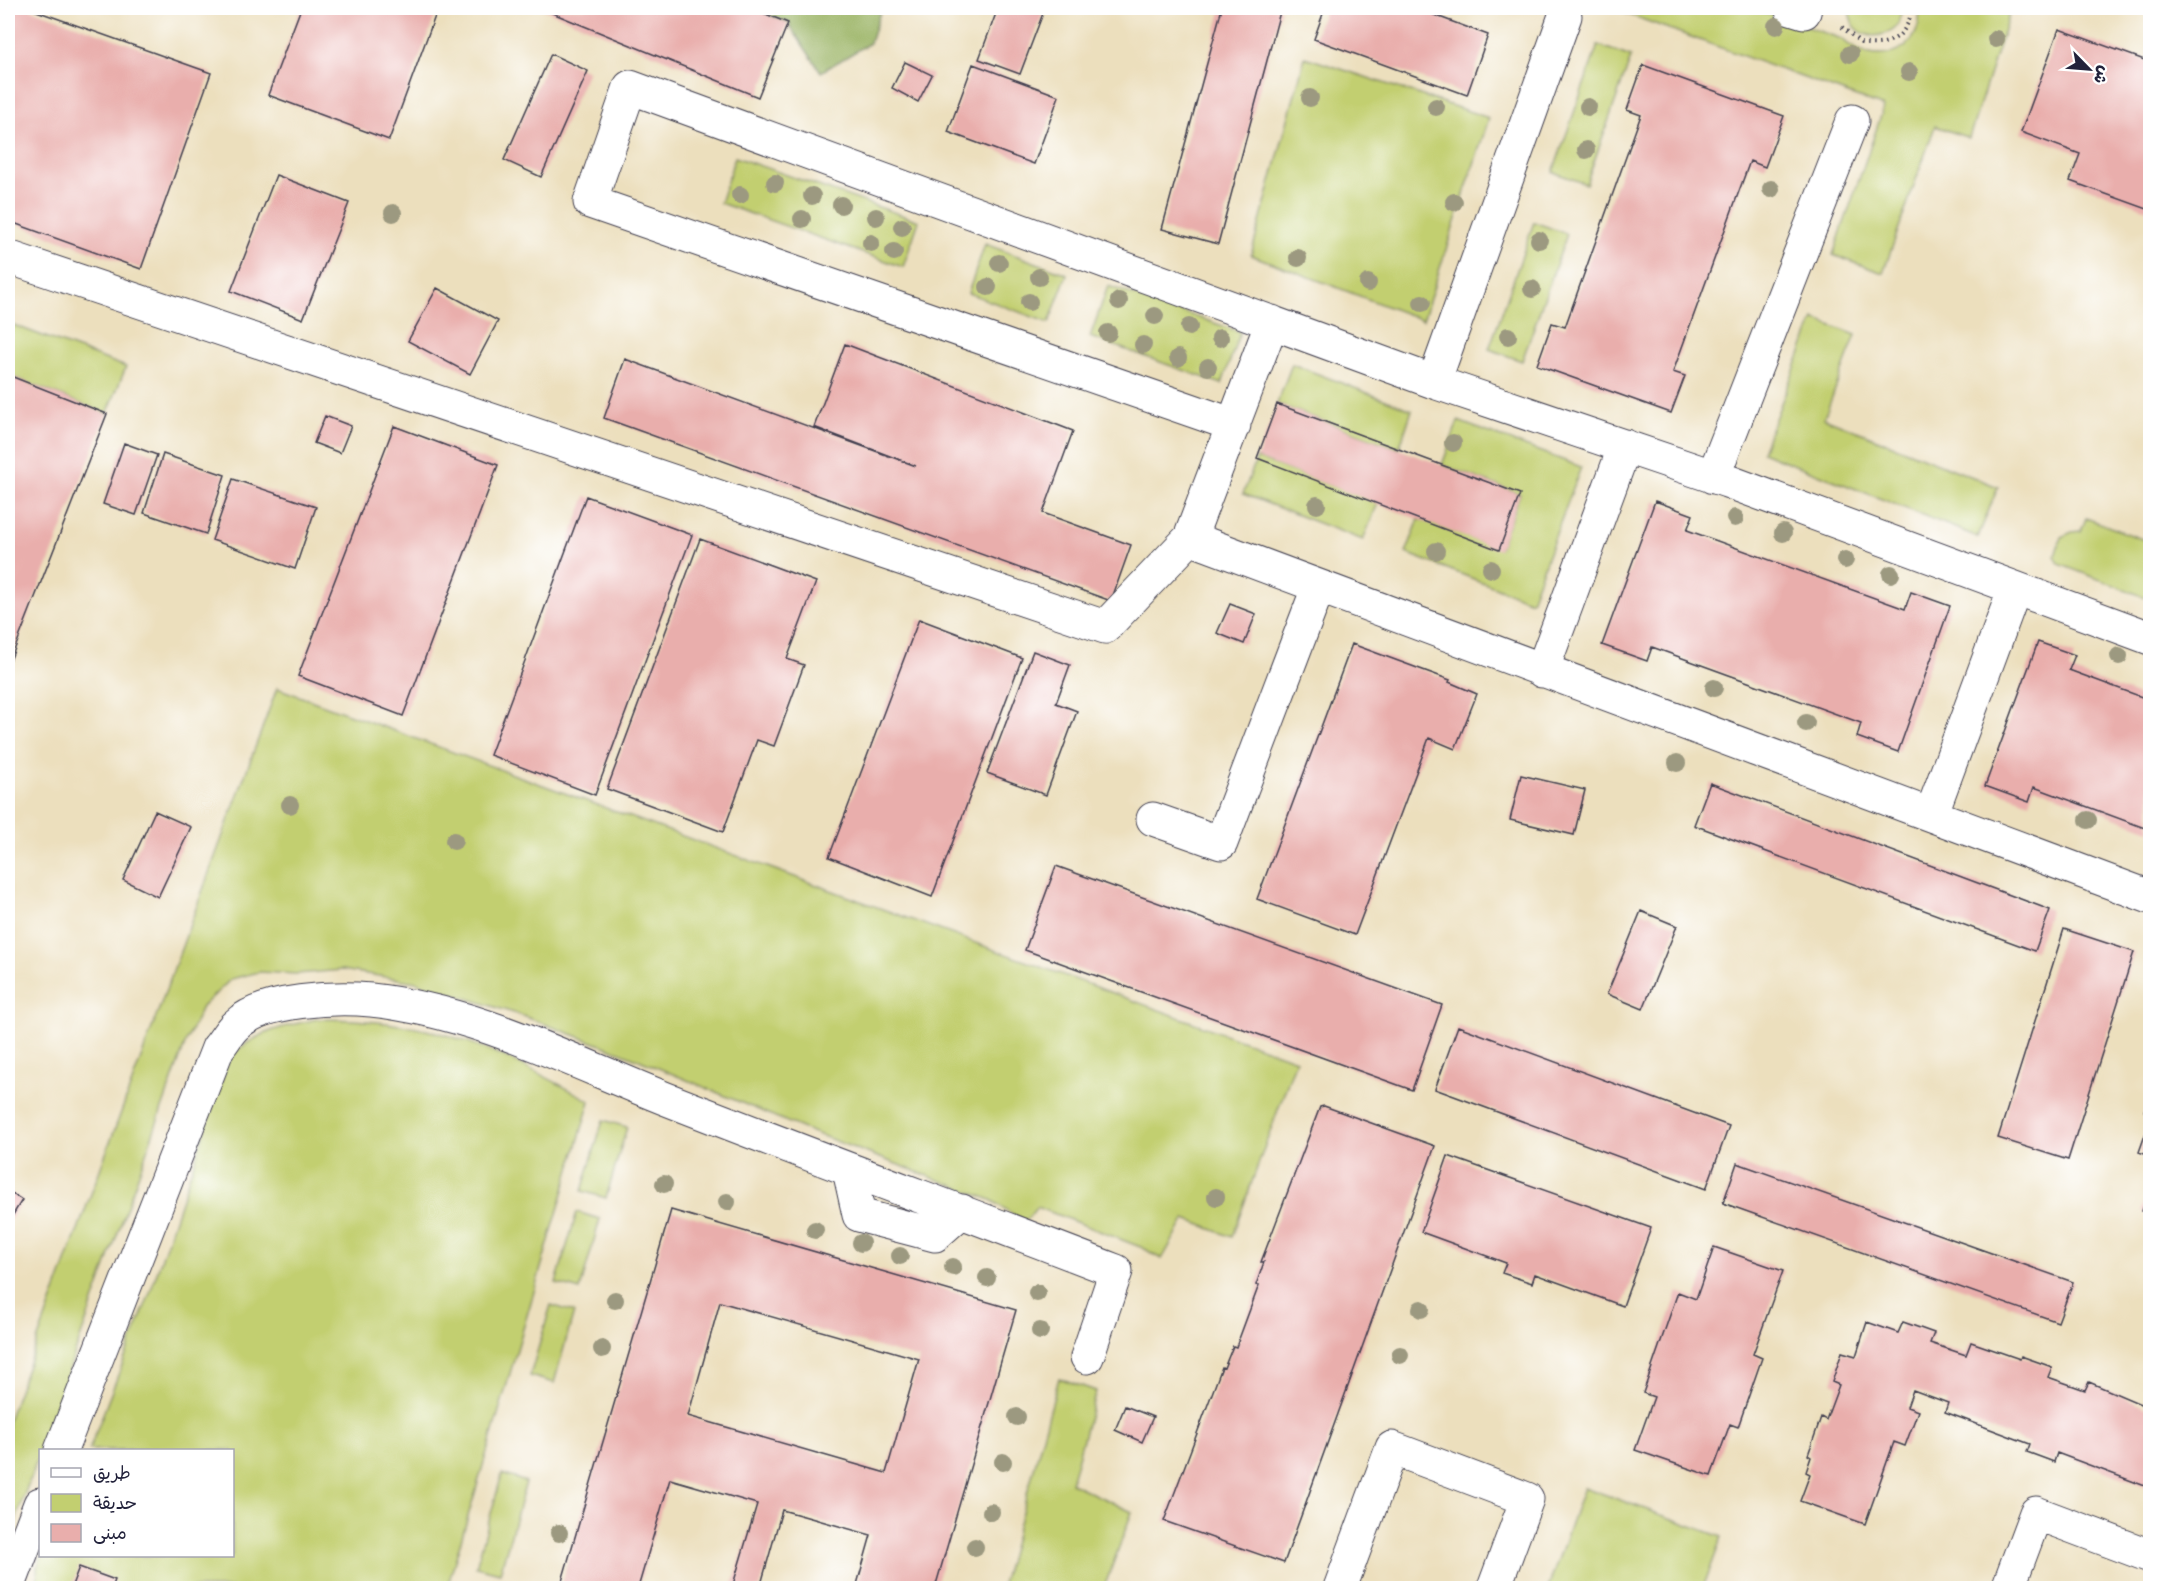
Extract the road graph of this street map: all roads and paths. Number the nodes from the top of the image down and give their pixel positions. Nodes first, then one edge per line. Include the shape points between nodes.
1 (1791, 8) edge
2 (1805, 8) edge
3 (1912, 8) edge
4 (1565, 16) dead end
5 (1840, 21) dead end
6 (1852, 121) dead end
7 (8, 257) edge
8 (1272, 322) junction
9 (1434, 382) junction
10 (1234, 425) junction
11 (1625, 446) junction
12 (1713, 477) junction
13 (1190, 538) junction
14 (1318, 588) junction
15 (2015, 588) junction
16 (2151, 638) edge
17 (1542, 671) junction
18 (1931, 815) junction
19 (1153, 819) dead end
20 (2151, 897) edge
21 (1087, 1357) dead end
22 (62, 1449) edge
23 (39, 1507) edge
24 (2151, 1556) edge
25 (8, 1588) edge
26 (1340, 1588) edge
27 (1494, 1588) edge
28 (2008, 1588) edge

1 - 2 lane via 1804,12
3 - 5 path via 1906,29 1886,44 1861,43 1850,36
4 - 9 lane
6 - 12 lane
7 - 13 lane via 1106,627
8 - 9 lane
8 - 10 lane
8 - 10 lane via 630,87 590,202
9 - 11 lane
10 - 13 lane
11 - 12 lane
11 - 17 lane
12 - 15 lane
13 - 14 lane
14 - 17 lane
14 - 19 lane via 1221,843
15 - 16 lane
15 - 18 lane
17 - 18 lane
18 - 20 lane
21 - 22 lane via 1116,1271 482,1024 433,1010 370,1000 317,999 269,1008 237,1024 218,1048
23 - 25 lane
24 - 28 lane via 2036,1513
26 - 27 lane via 1392,1448 1527,1499

